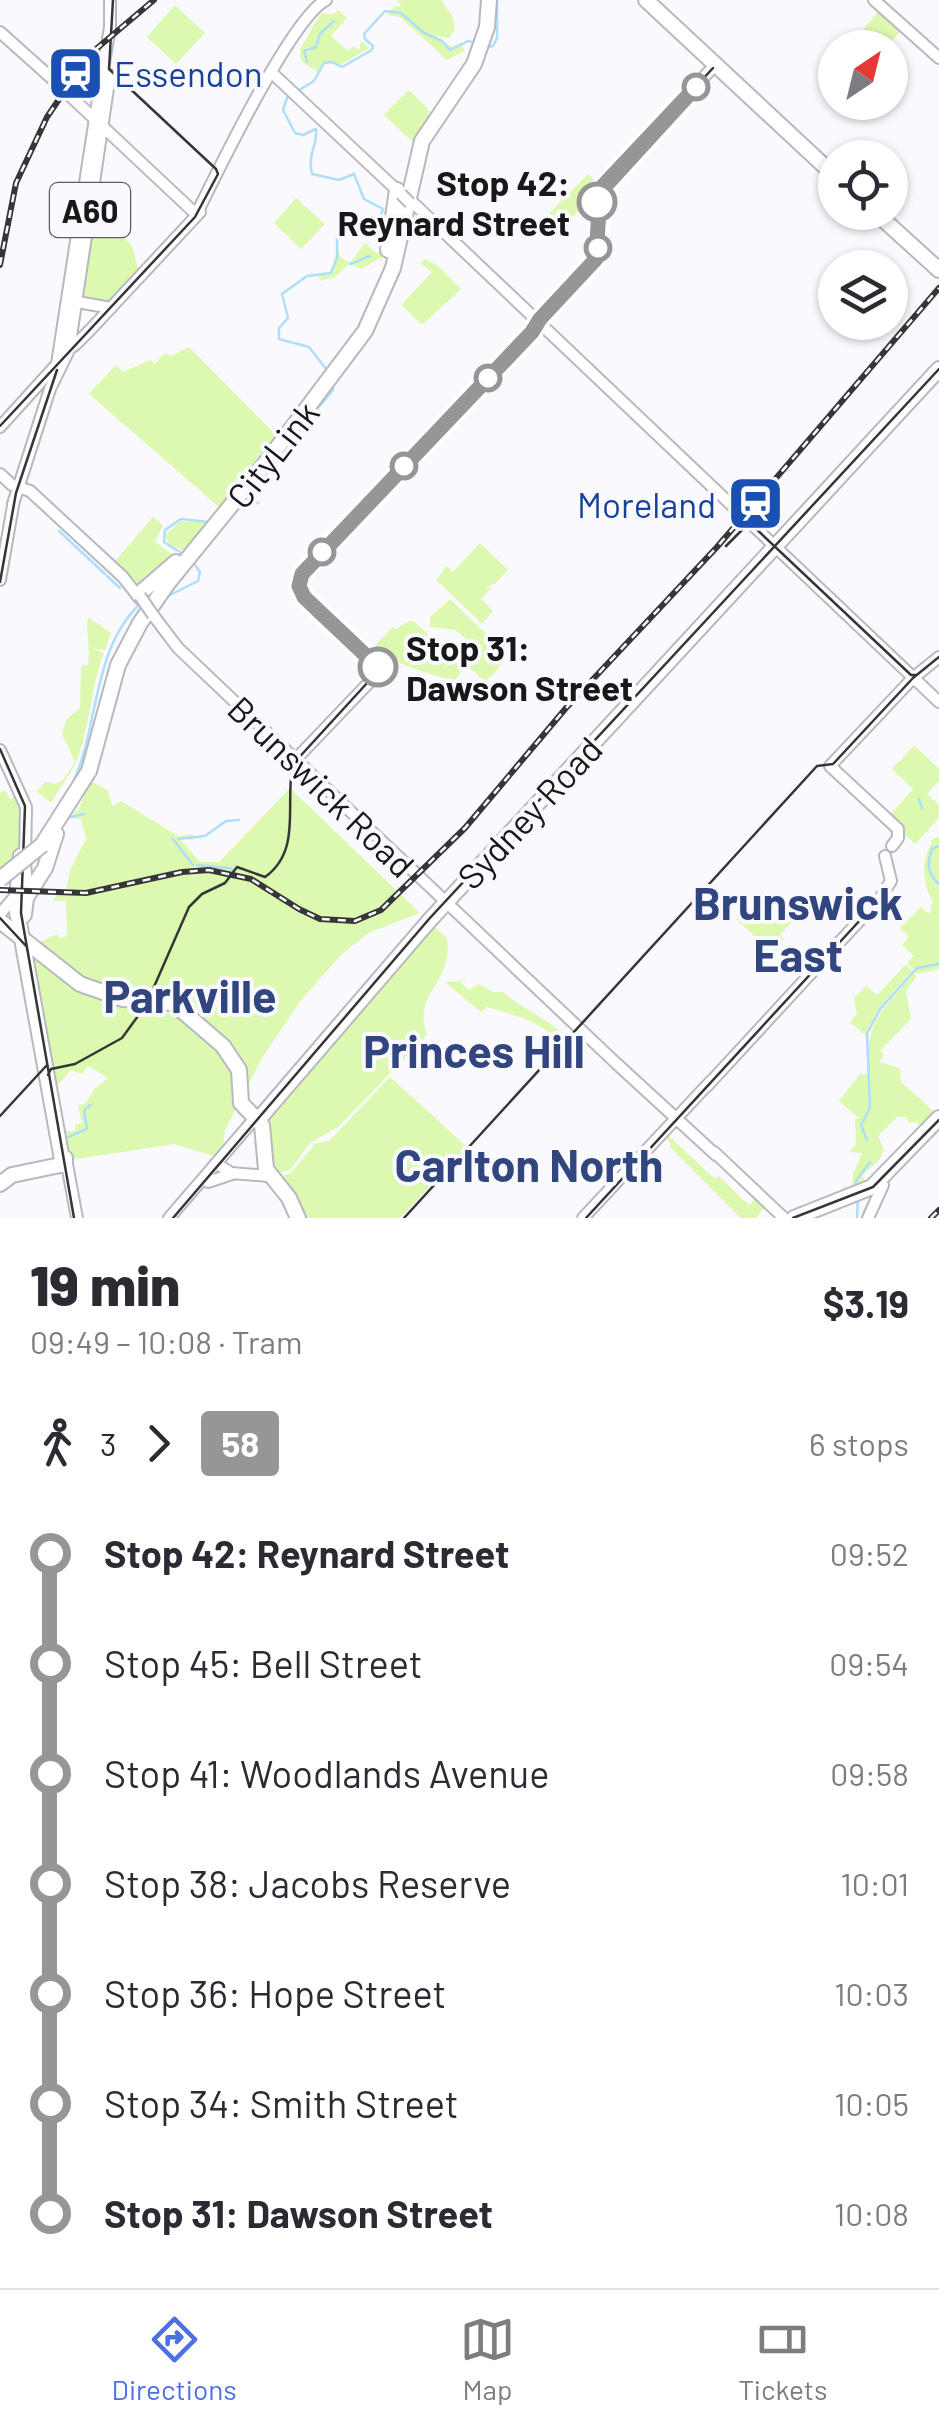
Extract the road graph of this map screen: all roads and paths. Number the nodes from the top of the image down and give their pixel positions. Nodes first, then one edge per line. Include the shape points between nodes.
1 (114, 0) edge
2 (326, 0) edge
3 (487, 0) edge
4 (646, 0) edge
5 (874, 0) edge
6 (5, 35) edge
7 (939, 58) edge
8 (712, 66) junction
9 (271, 73) junction
10 (58, 84) dead end
11 (68, 94) dead end
12 (107, 130) junction
13 (818, 161) edge
14 (405, 199) junction
15 (185, 204) junction
16 (896, 230) edge
17 (939, 270) edge
18 (72, 303) junction
19 (375, 308) junction
20 (110, 309) junction
21 (536, 326) junction
22 (63, 359) junction
23 (939, 369) edge
24 (47, 384) junction
25 (0, 427) edge
26 (0, 474) edge
27 (18, 485) junction
28 (774, 547) junction
29 (0, 580) edge
30 (149, 602) junction
31 (939, 657) edge
32 (114, 665) junction
33 (913, 678) junction
34 (939, 702) edge
35 (96, 749) junction
36 (0, 750) edge
37 (296, 760) junction
38 (59, 818) junction
39 (0, 877) edge
40 (21, 882) edge
41 (447, 902) junction
42 (26, 943) junction
43 (74, 978) junction
44 (191, 1015) junction
45 (41, 1028) junction
46 (333, 1031) junction
47 (307, 1062) junction
48 (267, 1102) junction
49 (55, 1109) junction
50 (939, 1118) edge
51 (678, 1119) junction
52 (939, 1127) edge
53 (220, 1164) junction
54 (900, 1165) junction
55 (58, 1166) junction
56 (7, 1178) edge
57 (268, 1178) junction
58 (873, 1191) junction
59 (191, 1197) junction
60 (74, 1218) edge
61 (173, 1218) edge
62 (298, 1218) edge
63 (584, 1218) edge
64 (784, 1218) edge
65 (794, 1218) edge
66 (868, 1218) edge

1 - 12 main road, A60 via 104,87
2 - 9 main road via 310,11
3 - 19 highway, CityLink via 479,45 417,144
4 - 8 highway
5 - 7 main road
6 - 10 main road
8 - 13 highway
8 - 21 main road via 599,191 597,257
9 - 14 main road
9 - 15 main road via 208,193
11 - 12 main road
12 - 15 main road
12 - 18 main road, A60 via 93,170
14 - 19 highway via 393,273
14 - 21 main road
15 - 20 main road
16 - 17 highway
18 - 20 main road
18 - 22 main road, A60
18 - 22 main road, A60
19 - 30 highway, CityLink via 330,377
20 - 22 main road
21 - 28 main road
21 - 37 main road via 303,572 299,583 308,600 381,670
22 - 24 main road, A60
23 - 28 highway, Sydney Road
24 - 25 main road
24 - 27 main road, A60
26 - 27 main road, Brunswick Road
27 - 29 main road, A60
27 - 30 main road, Brunswick Road
28 - 33 main road
28 - 41 highway, Sydney Road
30 - 32 highway
30 - 35 highway via 118,666
30 - 37 main road, Brunswick Road via 168,638
31 - 33 main road
32 - 38 highway via 90,760
32 - 40 highway via 88,758
33 - 34 main road
33 - 51 main road via 832,766 895,827 884,895
35 - 38 highway
35 - 40 highway via 90,776
36 - 40 main road via 23,801
37 - 41 main road, Brunswick Road
38 - 39 highway, bridge via 33,854
40 - 42 highway
40 - 42 highway
41 - 46 highway, Sydney Road
41 - 51 main road, Brunswick Road
42 - 43 highway
42 - 45 highway
42 - 45 highway
43 - 44 highway via 116,994 171,1000
43 - 44 highway via 109,996 173,1003
44 - 48 highway
45 - 49 main road
45 - 49 highway
46 - 47 highway
46 - 47 highway
47 - 48 highway
48 - 53 main road
48 - 57 highway via 262,1144
49 - 55 highway
50 - 54 highway
51 - 63 main road
51 - 64 main road, Brunswick Road
52 - 54 highway
53 - 57 main road
53 - 59 main road
53 - 59 main road
54 - 58 highway
55 - 56 highway
55 - 60 main road
57 - 62 highway
58 - 65 highway
58 - 66 main road
59 - 61 main road

